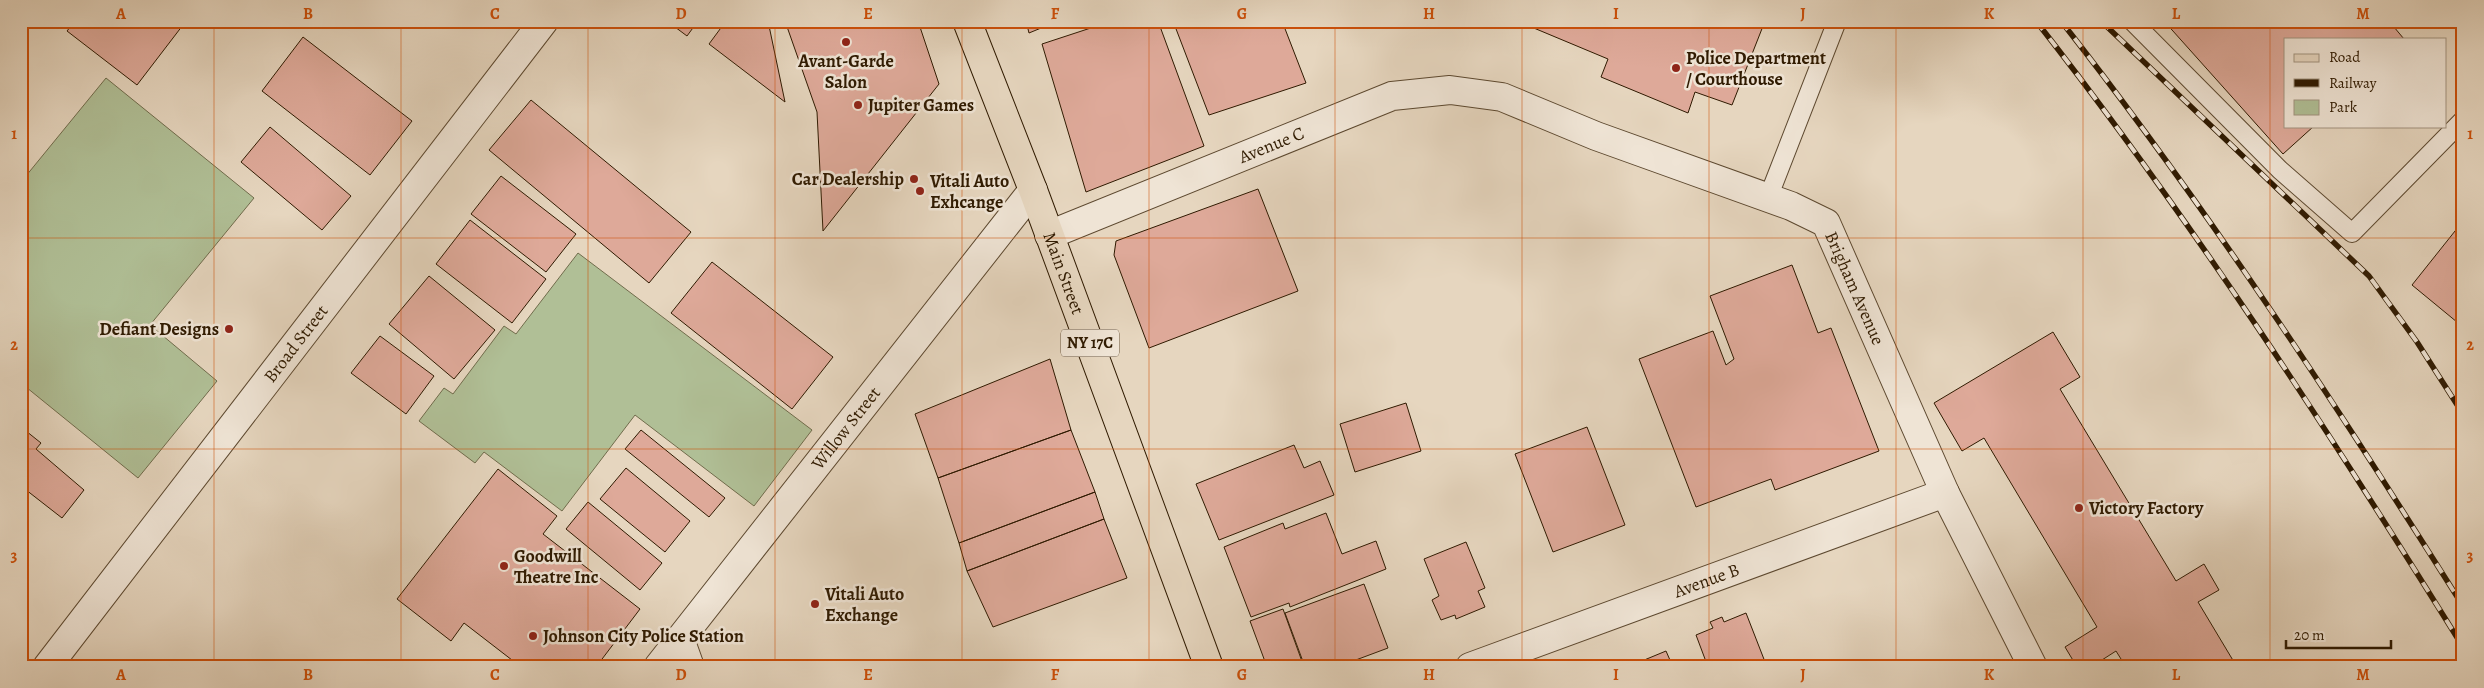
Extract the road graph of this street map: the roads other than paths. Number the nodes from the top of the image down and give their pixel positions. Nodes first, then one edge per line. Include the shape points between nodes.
1 (544, 21) edge
2 (967, 21) edge
3 (1837, 21) edge
4 (2132, 21) edge
5 (1502, 96) joint
6 (2463, 120) edge
7 (1033, 190) junction
8 (1768, 198) junction
9 (1049, 235) junction
10 (1945, 493) junction
11 (680, 639) junction
12 (47, 667) edge
13 (658, 667) edge
14 (690, 667) edge
15 (1209, 667) edge
16 (1470, 667) edge
17 (2034, 667) edge

1 - 12 street, Broad Street
2 - 7 main road, Main Street / NY 17C
3 - 8 lane
4 - 6 lane via 2280,170 2352,232
5 - 8 street, Brigham Avenue via 1596,136
5 - 9 street, Avenue C via 1450,90 1392,96
7 - 9 main road, Main Street / NY 17C
7 - 11 street, Willow Street
8 - 10 street, Brigham Avenue via 1826,223
9 - 15 main road, Main Street / NY 17C
10 - 16 street, Avenue B
10 - 17 street, Brigham Avenue
11 - 13 street, Willow Street
11 - 14 street

